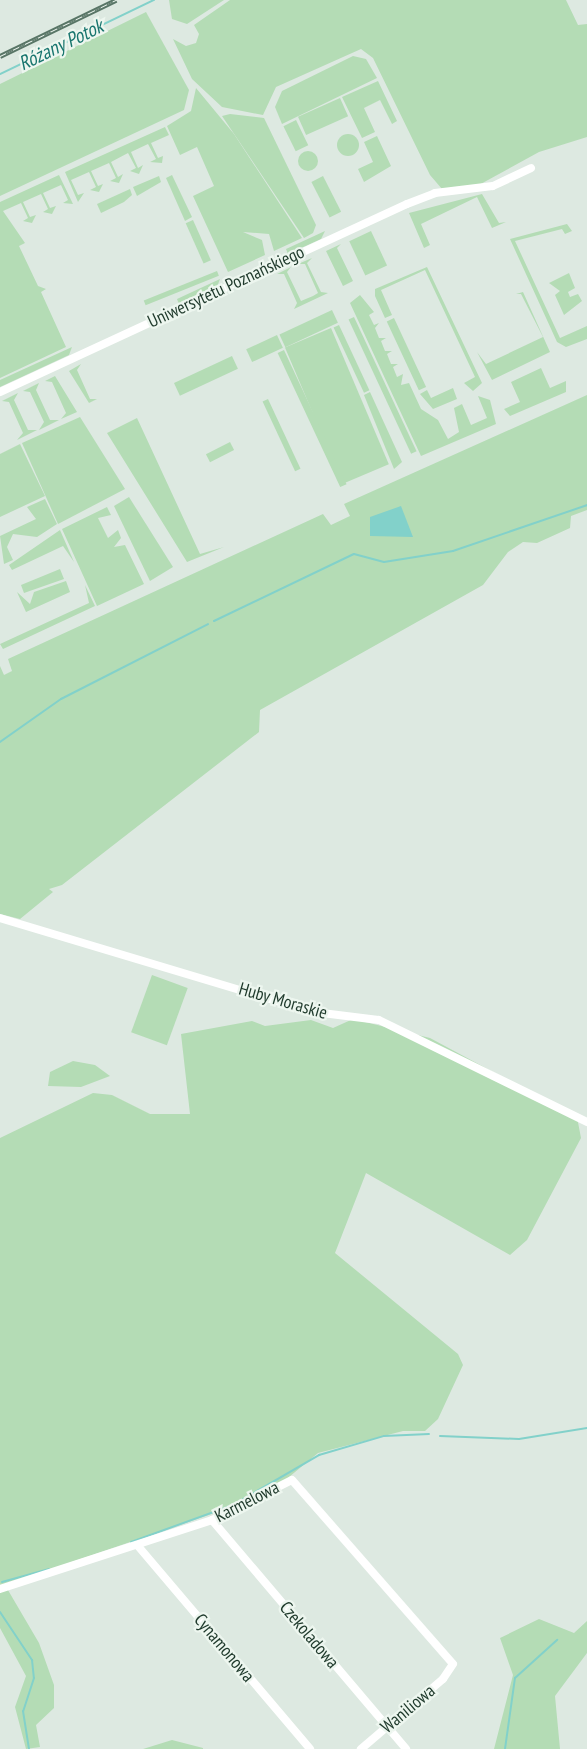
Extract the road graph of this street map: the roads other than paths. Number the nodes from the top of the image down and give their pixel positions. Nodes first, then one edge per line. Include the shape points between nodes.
1 (531, 168) dead end
2 (0, 392) edge
3 (0, 918) edge
4 (587, 1122) edge
5 (212, 1521) junction
6 (138, 1546) junction
7 (0, 1589) edge
8 (452, 1668) joint
9 (388, 1727) junction
10 (310, 1749) edge
11 (361, 1749) edge
12 (406, 1749) edge

1 - 2 street, Uniwersytetu Poznańskiego via 493,186 435,193 407,204
3 - 4 street, Huby Moraskie via 303,1010 379,1020
5 - 6 street, Karmelowa
5 - 8 street, Karmelowa via 292,1480
5 - 9 street, Czekoladowa
6 - 7 street, Karmelowa
6 - 10 street, Cynamonowa
8 - 9 street, Waniliowa
9 - 11 street, Waniliowa
9 - 12 street, Czekoladowa

